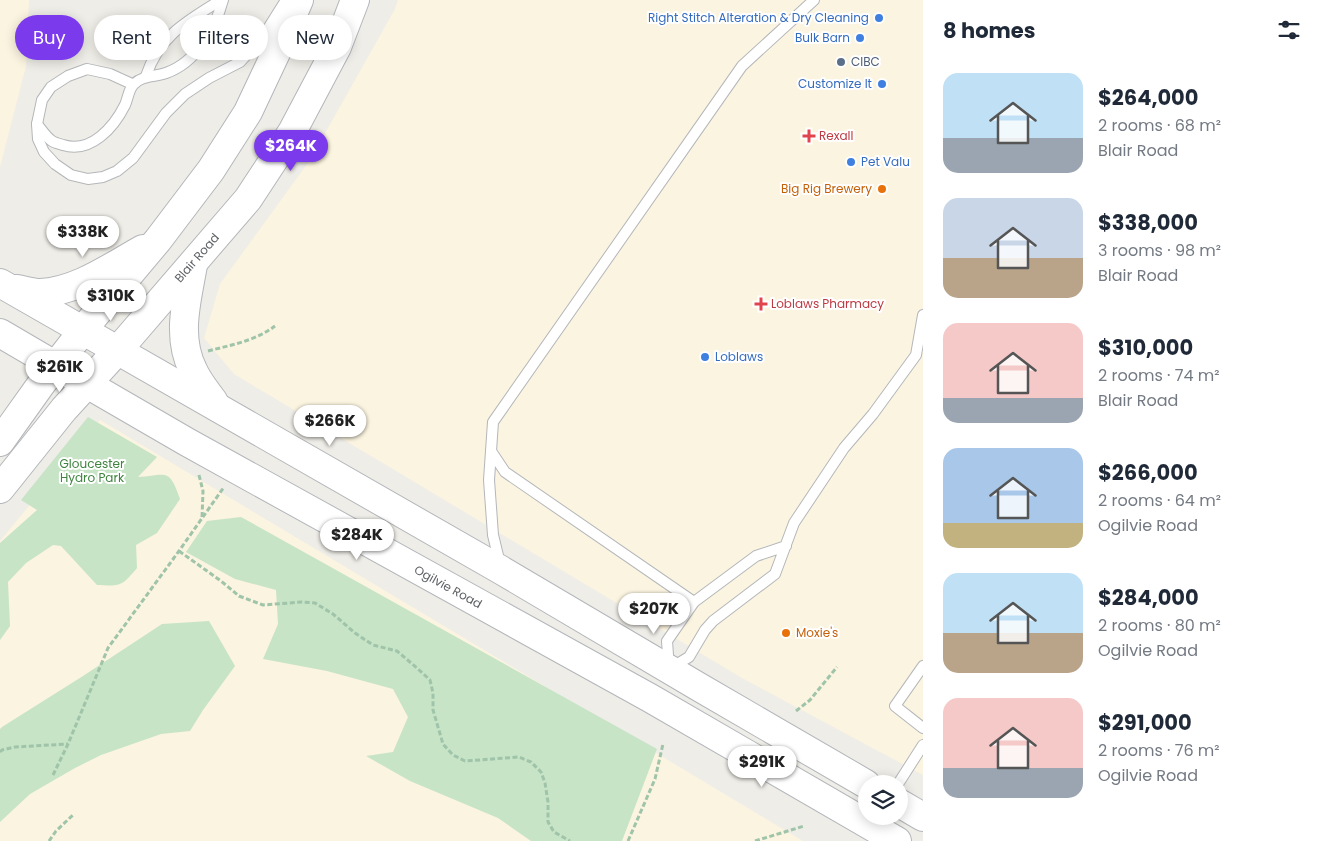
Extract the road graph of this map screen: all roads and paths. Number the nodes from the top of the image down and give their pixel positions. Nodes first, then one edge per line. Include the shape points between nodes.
1 (222, 0) edge
2 (286, 0) edge
3 (299, 0) edge
4 (354, 0) edge
5 (814, 0) edge
6 (146, 76) junction
7 (132, 84) junction
8 (37, 124) junction
9 (158, 240) junction
10 (194, 263) junction
11 (4, 285) edge
12 (923, 315) edge
13 (275, 326) dead end
14 (83, 330) junction
15 (0, 333) edge
16 (118, 350) junction
17 (205, 351) dead end
18 (56, 366) junction
19 (86, 384) junction
20 (218, 408) junction
21 (0, 442) edge
22 (491, 450) junction
23 (237, 470) junction
24 (198, 474) dead end
25 (0, 490) edge
26 (202, 518) junction
27 (786, 546) junction
28 (179, 551) junction
29 (501, 570) junction
30 (694, 602) junction
31 (923, 666) edge
32 (837, 667) dead end
33 (668, 669) junction
34 (796, 711) dead end
35 (923, 728) edge
36 (68, 744) junction
37 (663, 744) dead end
38 (923, 745) edge
39 (1, 750) edge
40 (53, 775) dead end
41 (904, 775) edge
42 (858, 779) edge
43 (908, 807) edge
44 (74, 814) dead end
45 (923, 816) edge
46 (804, 826) dead end
47 (49, 841) edge
48 (570, 841) edge
49 (628, 841) edge
50 (755, 841) edge
51 (896, 841) edge

1 - 6 lane via 170,35 150,63
1 - 6 lane via 211,32 189,59 166,73
2 - 8 lane via 247,55 185,94 166,113 133,158 117,171 88,179 71,175 54,164 44,152 38,139
3 - 9 main road via 248,112 211,170
4 - 10 main road, Blair Road via 337,48 292,132 248,199
5 - 22 lane via 742,66 493,422
6 - 7 lane
7 - 8 lane via 110,74 87,69 68,76 51,87 42,100
7 - 8 lane via 112,126 86,145 70,147 52,141
9 - 11 main road via 106,270 58,291 38,293
9 - 14 main road
10 - 16 main road, Blair Road
10 - 20 main road via 183,327 184,344 193,371
11 - 14 main road
12 - 27 lane via 916,355 844,448 794,523
13 - 17 path via 264,334 237,344
14 - 16 main road
14 - 18 main road
15 - 18 main road, Ogilvie Road
16 - 19 main road, Blair Road
16 - 20 main road
18 - 19 main road, Ogilvie Road
18 - 21 main road
19 - 23 main road, Ogilvie Road
19 - 25 main road, Blair Road
20 - 29 main road
22 - 29 lane via 489,480 493,535
22 - 30 lane via 505,472
23 - 26 path
23 - 51 main road, Ogilvie Road via 650,698
24 - 26 path via 203,491
26 - 28 path
27 - 30 lane via 756,556
27 - 33 lane via 774,574 713,621 689,657
28 - 36 path via 108,648
28 - 48 path via 239,596 262,604 315,604 373,645 397,651 430,680 433,710 443,744 453,755 465,760 519,756 531,762 541,772 545,783 548,822 554,832
29 - 33 main road
30 - 33 lane via 666,641
31 - 35 lane via 895,706
32 - 34 path via 810,700
33 - 42 main road
36 - 39 path
36 - 40 path
37 - 49 path via 655,779
38 - 41 lane
43 - 45 main road
44 - 47 path
46 - 50 path

